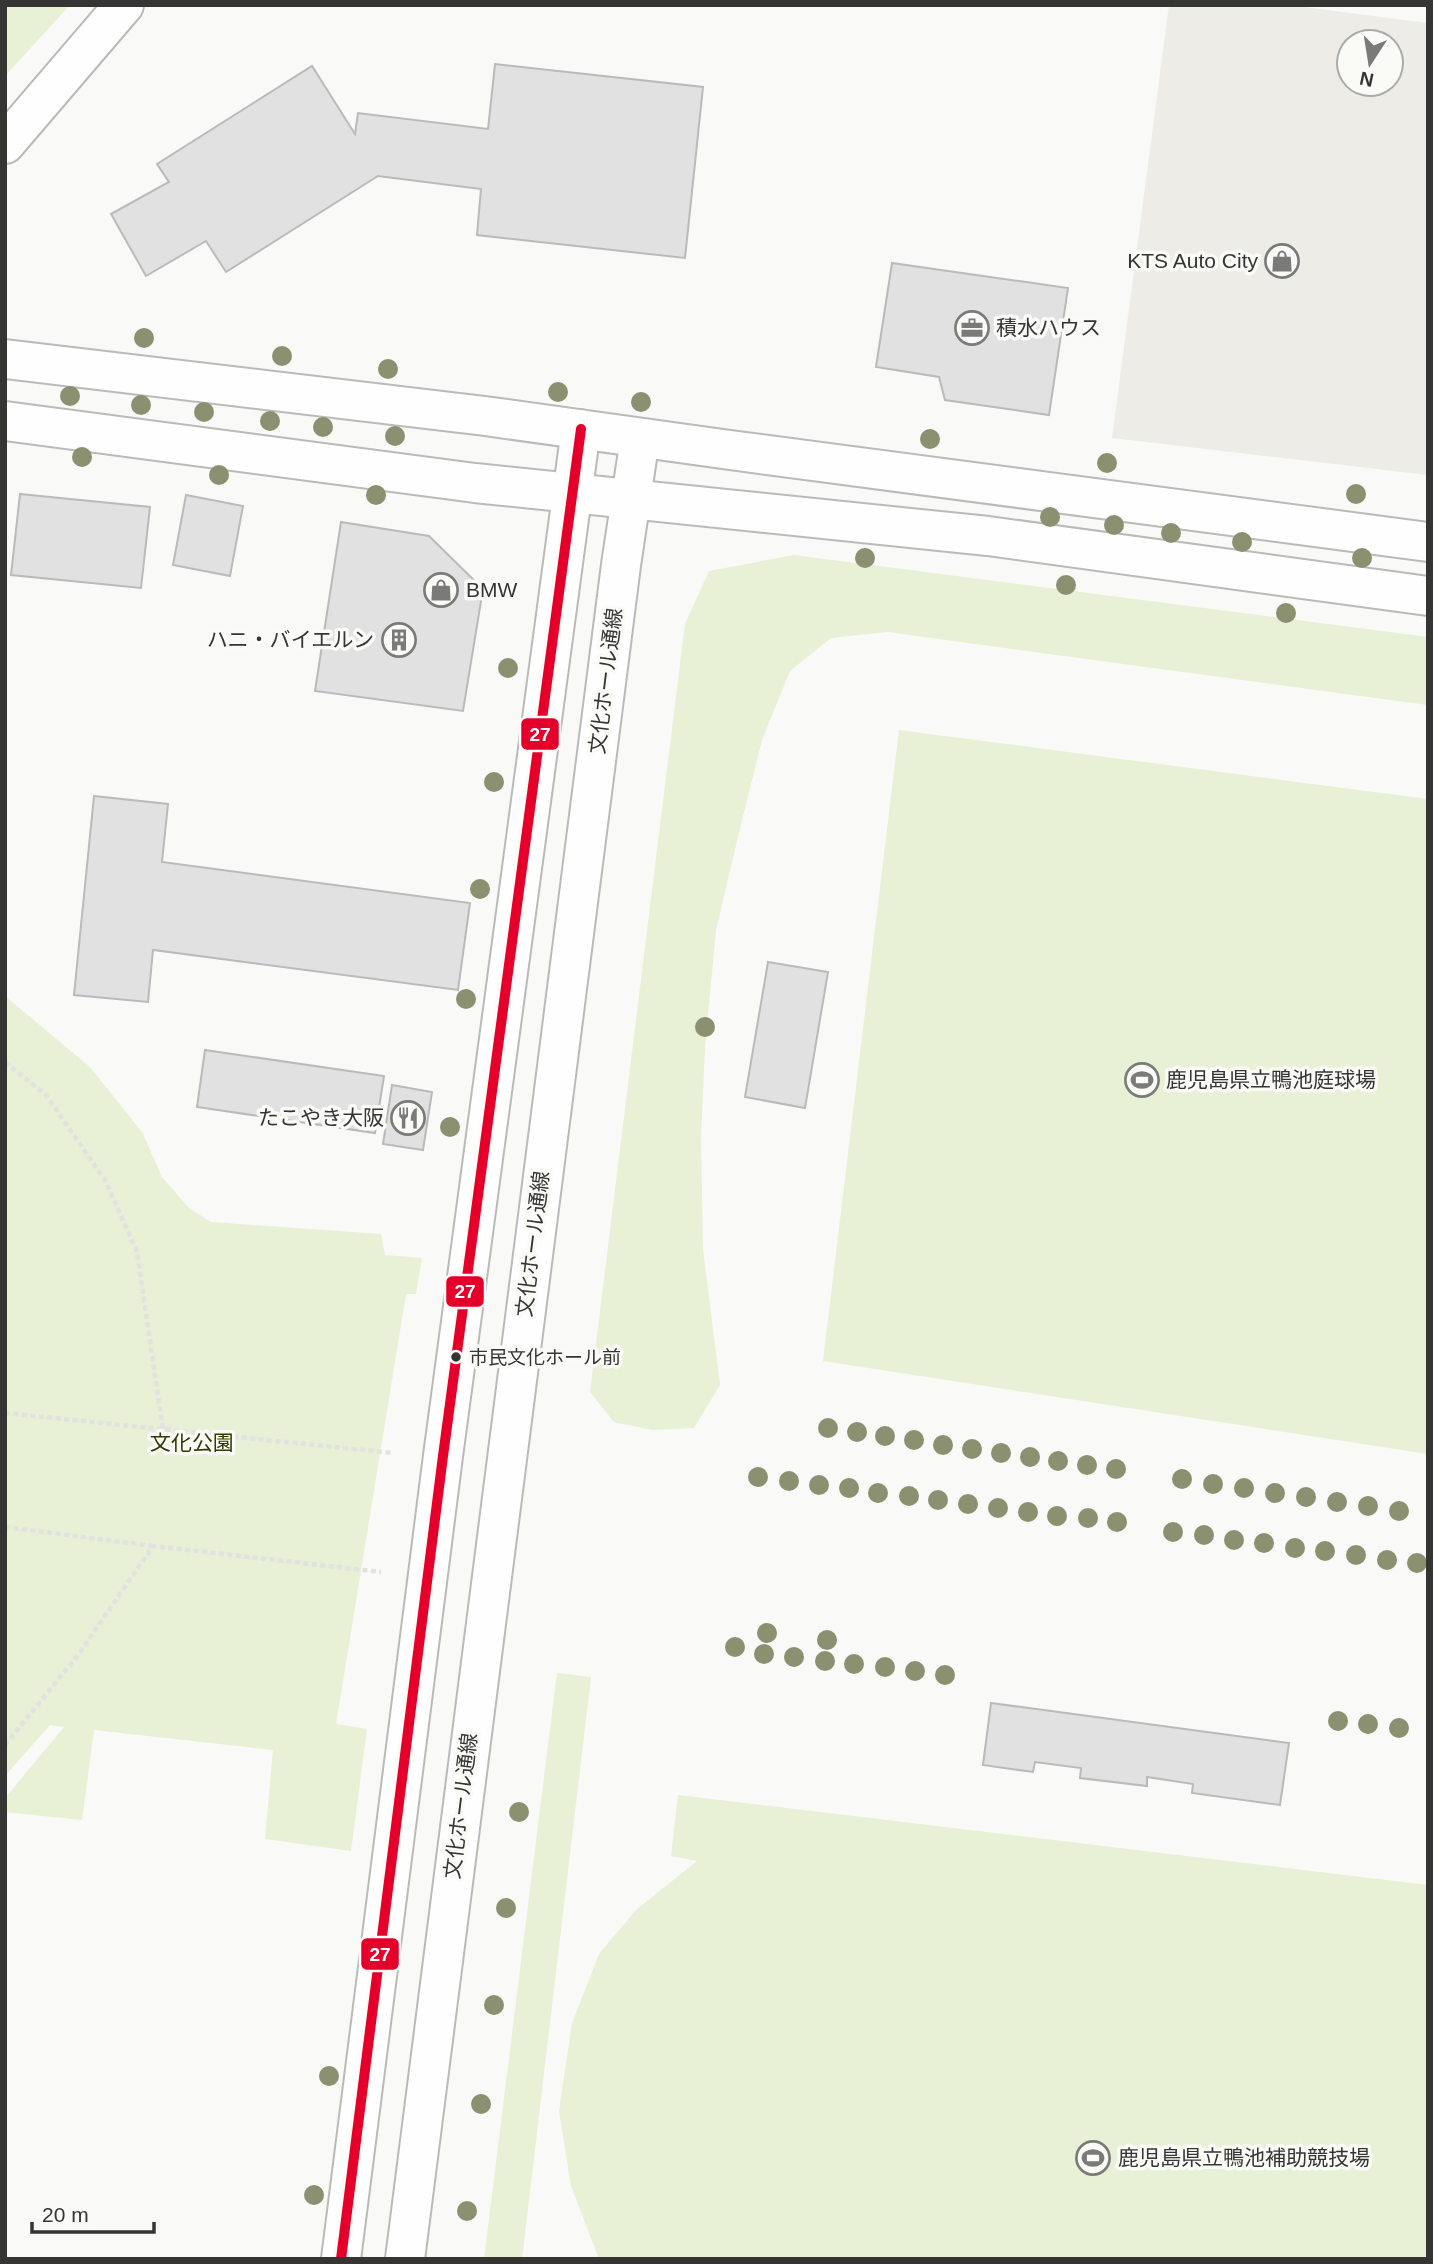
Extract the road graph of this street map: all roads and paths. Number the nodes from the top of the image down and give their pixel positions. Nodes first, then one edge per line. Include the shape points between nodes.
1 (124, 5) edge
2 (5, 144) edge
3 (5, 359) edge
4 (5, 421) edge
5 (581, 429) junction
6 (639, 438) junction
7 (573, 493) junction
8 (631, 498) junction
9 (1428, 542) edge
10 (1428, 596) edge
11 (5, 1062) edge
12 (5, 1413) edge
13 (163, 1430) junction
14 (393, 1453) dead end
15 (5, 1527) edge
16 (153, 1546) junction
17 (381, 1572) dead end
18 (5, 1745) edge
19 (341, 2259) edge
20 (405, 2259) edge

1 - 2 street
3 - 5 street
4 - 7 street
5 - 6 street
5 - 7 street
6 - 8 street, 文化ホール通線
6 - 9 street
7 - 8 street
7 - 19 street
8 - 10 street via 988,536
8 - 20 street, 文化ホール通線
11 - 13 path via 46,1095 106,1182 137,1252
12 - 13 path
13 - 14 path
15 - 16 path
16 - 17 path
16 - 18 path via 78,1655

